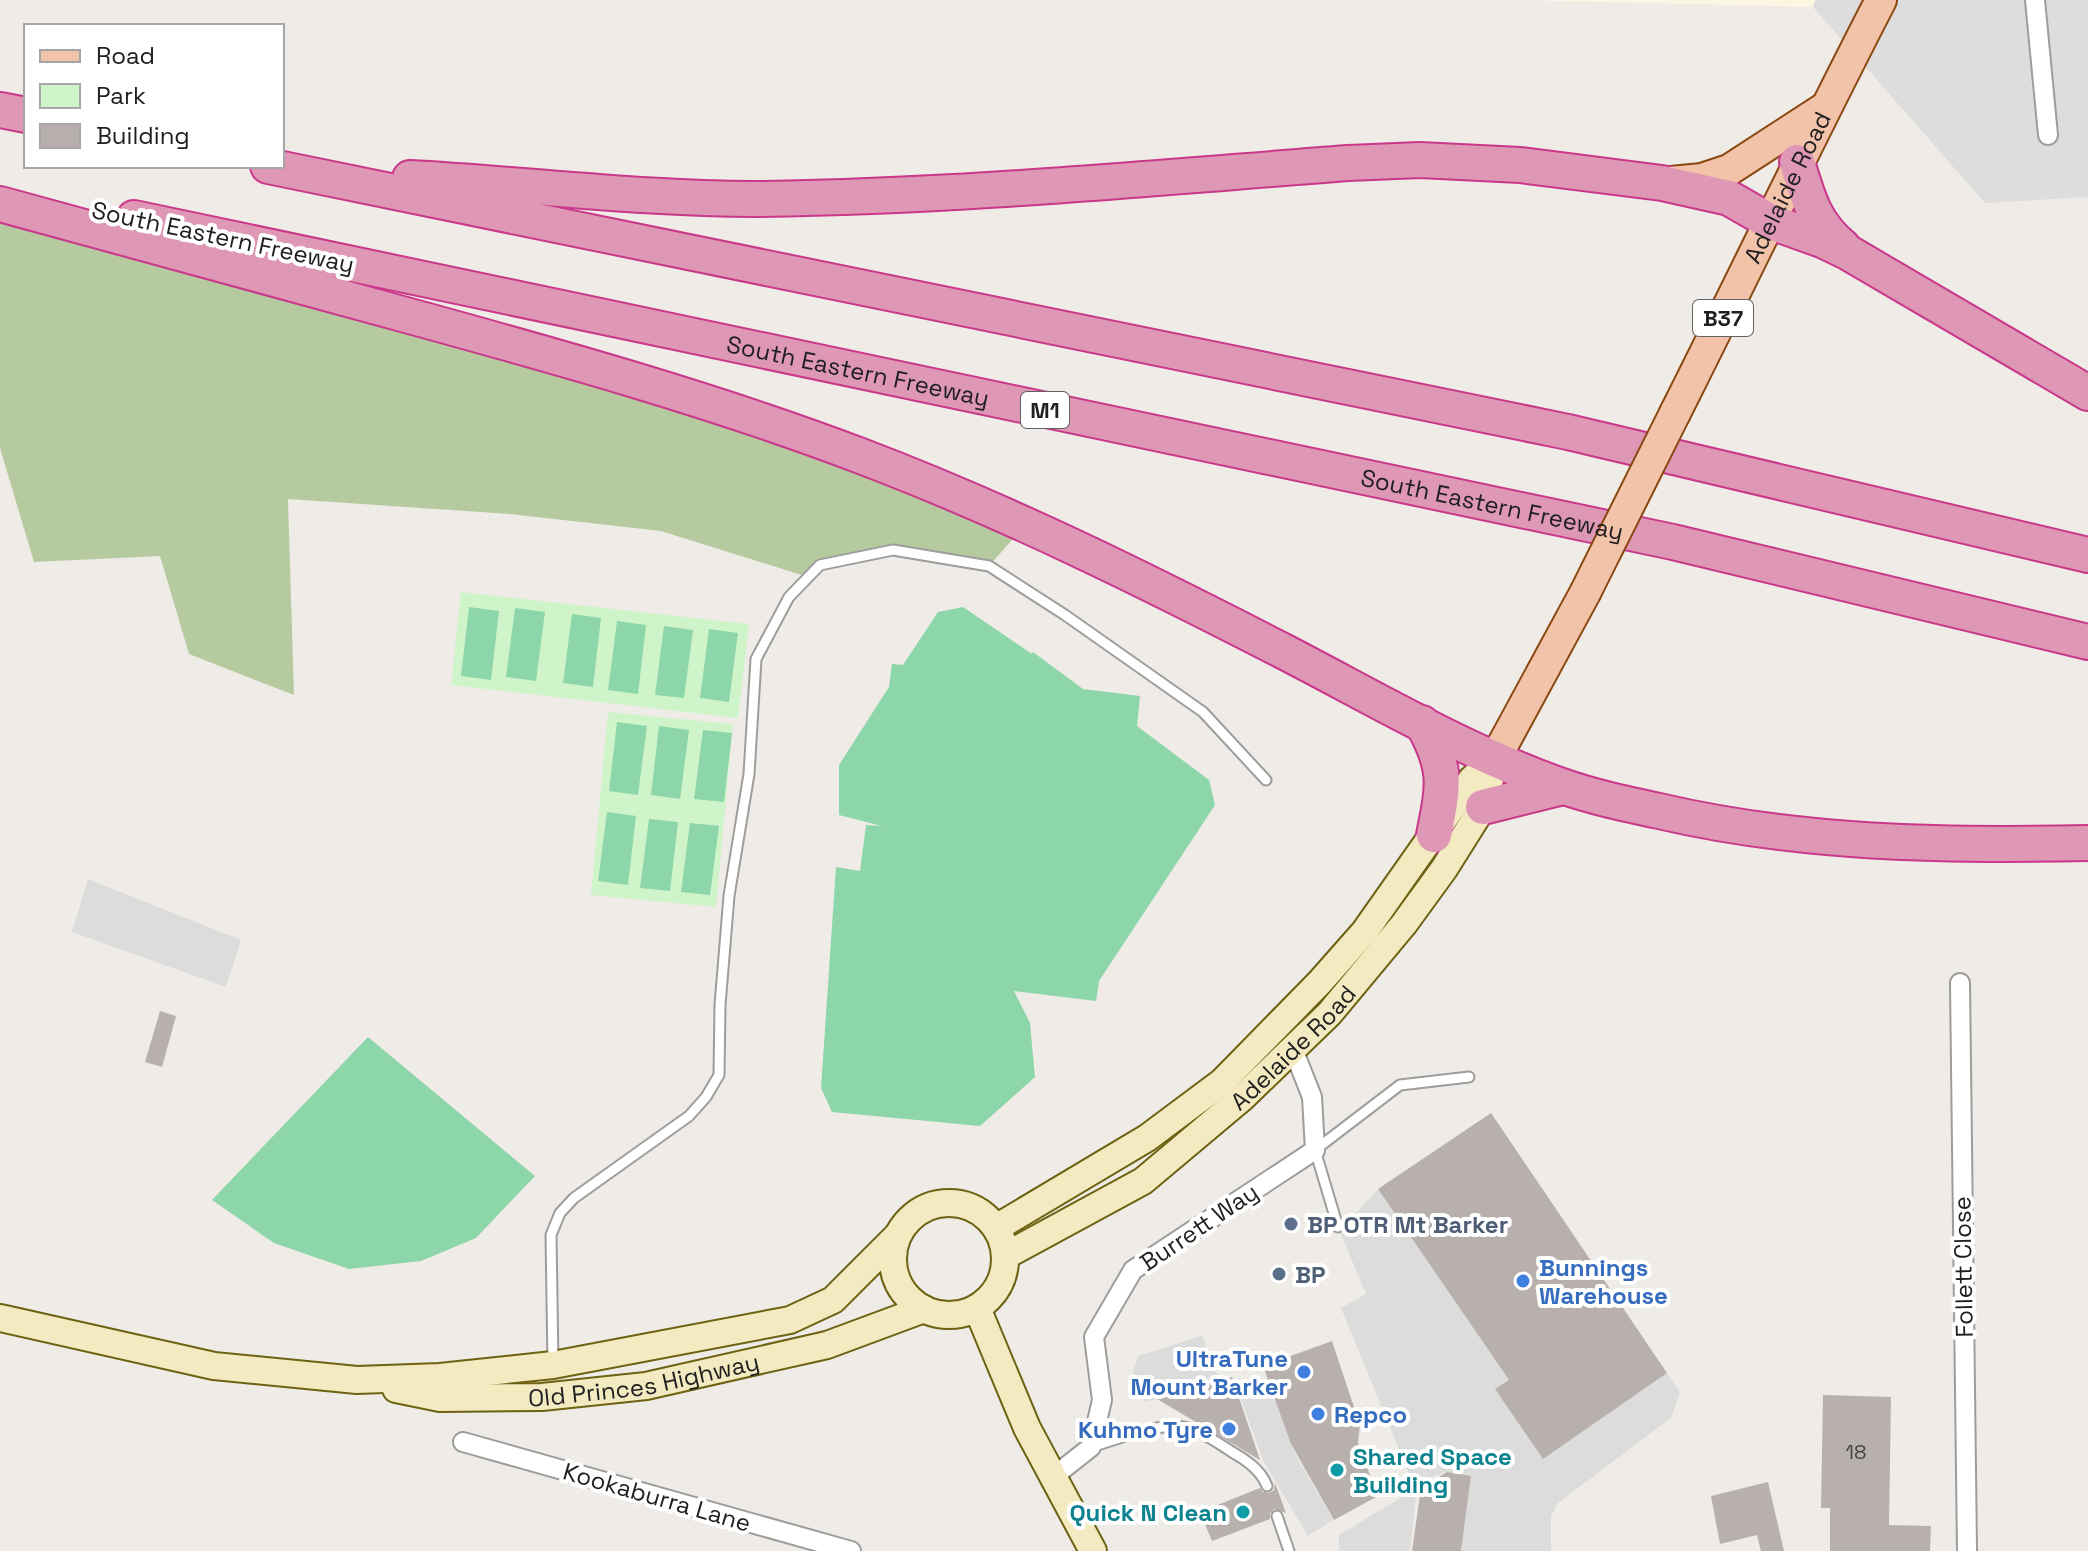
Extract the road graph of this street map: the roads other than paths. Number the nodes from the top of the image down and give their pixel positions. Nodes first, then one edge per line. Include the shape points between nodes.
1 (1881, 0) edge
2 (2035, 0) edge
3 (1825, 108) junction
4 (0, 110) edge
5 (24, 115) edge
6 (2048, 135) dead end
7 (1797, 162) junction
8 (281, 169) edge
9 (1662, 183) junction
10 (0, 190) edge
11 (0, 204) edge
12 (1771, 222) junction
13 (1849, 253) junction
14 (2088, 393) edge
15 (2088, 555) edge
16 (2088, 642) edge
17 (1422, 723) junction
18 (1495, 759) junction
19 (1266, 780) dead end
20 (1563, 787) junction
21 (1483, 807) junction
22 (1434, 835) junction
23 (2088, 843) edge
24 (1960, 983) dead end
25 (1293, 1049) junction
26 (1469, 1077) dead end
27 (1315, 1150) junction
28 (1338, 1227) dead end
29 (996, 1228) junction
30 (898, 1235) junction
31 (1005, 1256) junction
32 (977, 1308) junction
33 (924, 1309) junction
34 (0, 1318) edge
35 (553, 1365) junction
36 (357, 1380) junction
37 (463, 1442) dead end
38 (1091, 1447) junction
39 (1053, 1477) junction
40 (1267, 1486) dead end
41 (1277, 1516) dead end
42 (790, 1542) edge
43 (851, 1551) edge
44 (1093, 1551) edge
45 (1289, 1551) edge
46 (1967, 1551) edge

1 - 3 main road, Adelaide Road / B37
2 - 6 street
3 - 7 main road, Adelaide Road / B37
3 - 9 main road via 1729,170
4 - 5 highway
7 - 12 main road, Adelaide Road / B37
7 - 13 highway via 1824,232
8 - 9 highway via 751,199 905,196 1420,160 1520,165
8 - 15 highway via 1568,432
9 - 12 highway via 1729,198
10 - 16 highway, South Eastern Freeway / M1 via 1658,539
11 - 17 highway via 552,355 857,455 1074,547
12 - 13 highway
12 - 18 main road, Adelaide Road / B37, bridge via 1585,593
13 - 14 highway
17 - 18 highway
17 - 22 highway via 1442,771
18 - 20 highway
18 - 21 main road, Adelaide Road / B37
18 - 22 main road, Adelaide Road / B37 via 1472,779
19 - 35 lane via 1203,712 989,566 893,550 820,565 789,597 756,659 749,774 729,896 719,1075 689,1116 560,1213 551,1235
20 - 21 highway
20 - 23 highway via 1716,824 1789,835 1965,845
21 - 25 main road, Adelaide Road / B37 via 1404,924 1344,998
22 - 29 main road, Adelaide Road / B37 via 1365,931 1222,1082 1147,1138
24 - 46 street, Follett Close
25 - 27 street via 1312,1097
25 - 31 main road, Adelaide Road / B37 via 1143,1181
26 - 27 lane, Burrett Way via 1400,1085
27 - 28 lane
27 - 38 street, Burrett Way via 1133,1270 1094,1337 1102,1400
29 - 30 main road via 970,1207 936,1204 908,1221
29 - 31 main road
30 - 33 main road via 897,1277
30 - 35 main road, Old Princes Highway via 833,1300 790,1320
31 - 32 main road via 999,1286
32 - 33 main road via 960,1314
32 - 39 main road
33 - 36 main road, Old Princes Highway via 827,1345 646,1386 542,1397 440,1398
34 - 36 main road, Old Princes Highway via 214,1366
35 - 36 main road, Old Princes Highway
37 - 42 street, Kookaburra Lane
38 - 39 street
38 - 40 lane via 1161,1428 1187,1427 1249,1463
39 - 44 main road
41 - 45 lane
42 - 43 street, Kookaburra Lane

